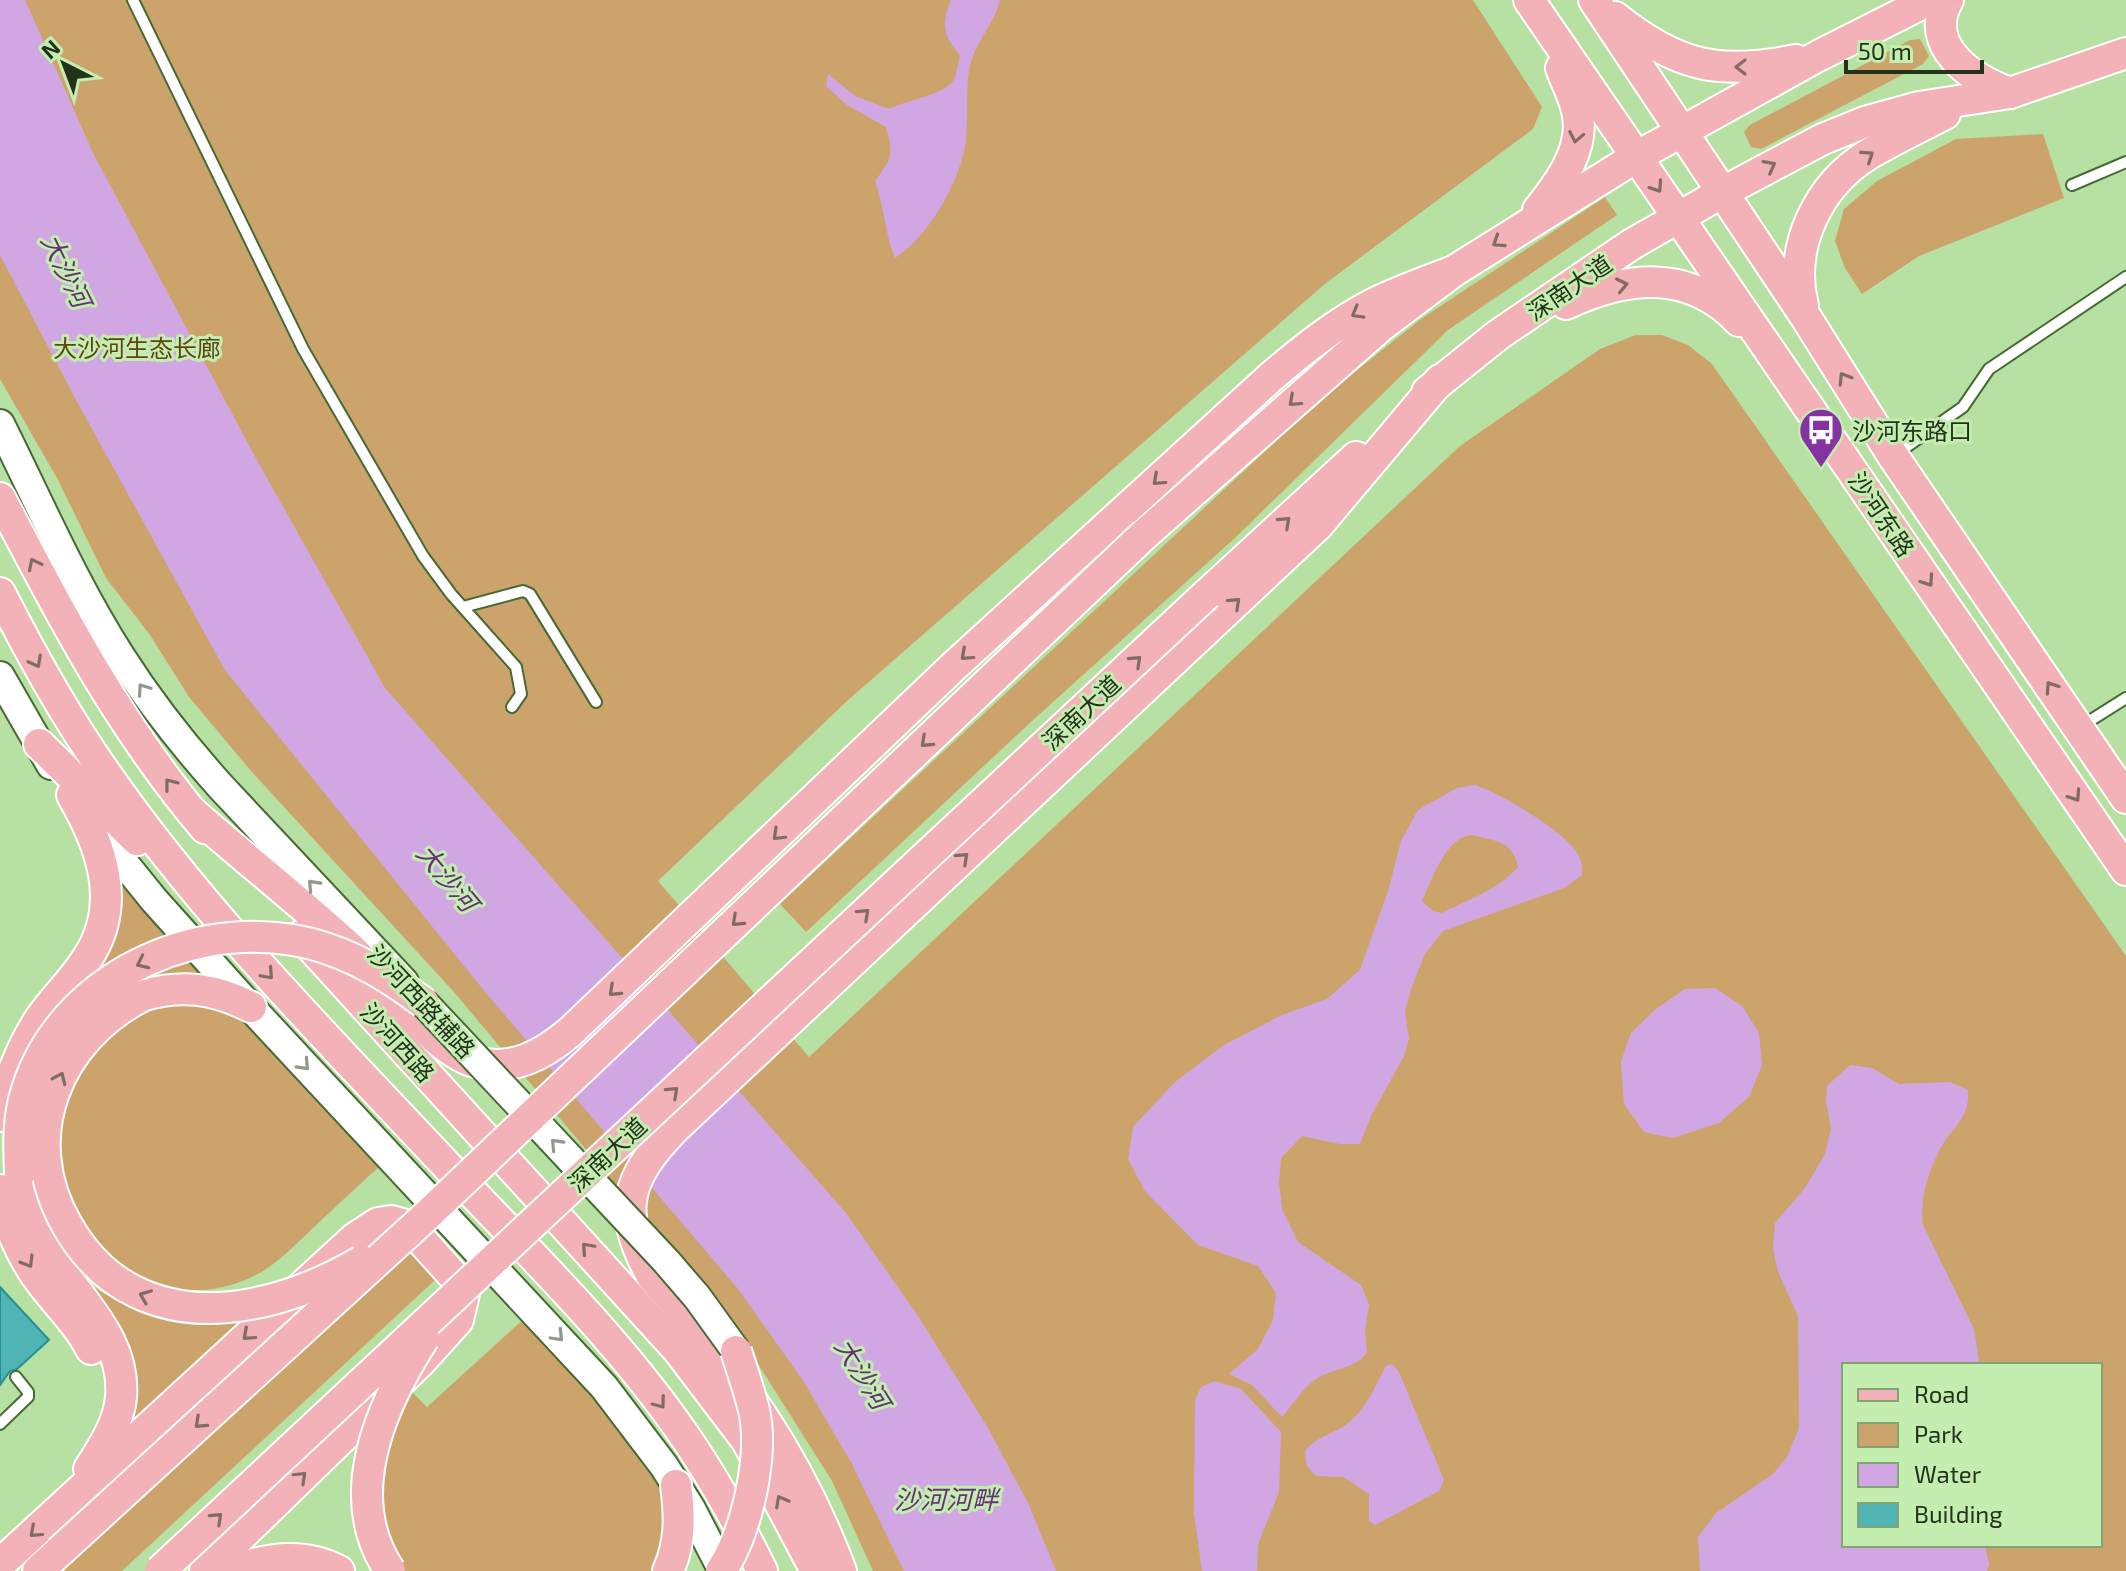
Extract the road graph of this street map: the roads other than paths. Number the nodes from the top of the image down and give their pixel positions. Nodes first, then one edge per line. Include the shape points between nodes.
1 (133, 0) edge
2 (1595, 0) edge
3 (1929, 0) edge
4 (1948, 0) edge
5 (1533, 6) edge
6 (2126, 53) edge
7 (1818, 56) junction
8 (2010, 93) junction
9 (1979, 97) junction
10 (1682, 131) junction
11 (1636, 157) junction
12 (2126, 162) edge
13 (2072, 185) dead end
14 (1723, 192) junction
15 (1677, 217) junction
16 (1528, 222) junction
17 (1454, 271) junction
18 (2126, 277) edge
19 (1807, 319) junction
20 (1498, 335) junction
21 (1774, 356) junction
22 (1440, 380) junction
23 (0, 424) edge
24 (1893, 456) junction
25 (0, 498) edge
26 (0, 593) edge
27 (463, 607) junction
28 (0, 676) edge
29 (2126, 698) edge
30 (596, 702) dead end
31 (512, 707) dead end
32 (2079, 728) junction
33 (39, 744) junction
34 (72, 795) junction
35 (2126, 798) edge
36 (192, 812) junction
37 (2126, 870) edge
38 (216, 916) junction
39 (424, 1003) junction
40 (251, 1007) junction
41 (0, 1116) edge
42 (0, 1190) edge
43 (423, 1219) junction
44 (471, 1281) junction
45 (736, 1351) junction
46 (16, 1377) dead end
47 (0, 1424) edge
48 (103, 1445) junction
49 (676, 1485) junction
50 (69, 1501) junction
51 (49, 1561) edge
52 (0, 1564) edge
53 (238, 1569) edge
54 (160, 1571) edge
55 (205, 1571) edge
56 (293, 1571) edge
57 (339, 1571) edge
58 (390, 1571) edge
59 (668, 1571) edge
60 (722, 1571) edge
61 (762, 1571) edge
62 (816, 1571) edge
63 (841, 1571) edge
64 (856, 1571) edge

1 - 27 lane via 303,349 423,556
7 -> 2 main road via 1739,68 1685,60 1640,37
2 - 10 main road, 沙河东路
3 - 7 main road
4 - 8 main road via 1940,25 1950,53 1974,76
5 - 11 main road, 沙河东路
5 -> 16 main road via 1579,122 1562,178
6 - 8 main road, 深南大道
7 - 10 main road
8 - 9 main road, 深南大道
14 -> 9 main road, 深南大道 via 1865,122
19 -> 9 main road via 1798,261 1826,193 1867,155
10 - 11 main road
10 - 14 main road, 沙河东路
11 -> 15 main road, 沙河东路
11 - 16 main road
12 - 13 lane
14 - 15 main road, 深南大道
14 - 19 main road, 沙河东路
15 - 20 main road, 深南大道
15 - 21 main road, 沙河东路
16 -> 17 main road
17 -> 36 main road via 1372,304 1297,355 954,666 544,1053 509,1065 490,1065 472,1062 444,1044 352,950
17 -> 43 main road, bridge via 1359,344 1145,534
18 - 24 lane via 1989,369 1963,407
24 -> 19 main road, 沙河东路
20 -> 21 main road via 1603,289 1669,282 1692,289 1734,316
20 - 22 main road, 深南大道
21 -> 37 main road, 沙河东路
44 -> 22 main road, 深南大道, bridge
63 -> 22 main road, bridge via 793,1463 729,1367 653,1278 637,1244 630,1200 638,1172 661,1141 1318,525
39 -> 23 main road, 沙河西路辅路, bridge via 171,728 97,615
32 -> 24 main road, 沙河东路
36 -> 25 main road, 沙河西路 via 95,676
26 -> 38 main road, 沙河西路 via 43,676 104,772
27 - 30 lane via 523,591 530,594
27 - 31 lane via 516,667 521,694
28 - 33 main road
29 - 32 lane
32 - 35 main road, 沙河东路
33 - 34 main road
33 - 38 main road
34 - 40 main road via 118,858
34 - 41 main road via 102,858 103,915 90,955 26,1042
62 -> 36 main road, 沙河西路 via 747,1441 678,1350
38 -> 61 main road, 沙河西路 via 612,1342 698,1457
45 -> 39 main road, 沙河西路辅路, bridge via 666,1261
39 -> 48 main road, bridge via 395,981 339,953 297,940 253,936 209,940 159,955 88,997 61,1025 40,1057 25,1097 20,1173 32,1219 53,1259 112,1344 121,1382 117,1418
43 -> 40 main road, bridge via 348,1269 276,1299 245,1305 161,1302 112,1278 91,1259 62,1215 46,1166 47,1118 65,1065 102,1021 144,995 187,987 230,996
40 -> 49 main road via 572,1351 630,1419
42 -> 48 main road via 31,1268 97,1359 109,1407
43 -> 51 main road, bridge
54 -> 44 main road, 深南大道, bridge
44 - 58 main road, bridge via 410,1360 371,1454 367,1511
45 - 60 main road, bridge via 754,1412 756,1468 746,1515
45 - 64 main road, 沙河西路辅路, bridge via 798,1454
46 - 47 lane via 28,1397
48 - 50 main road
49 - 59 main road via 680,1530
49 - 60 main road
50 -> 52 main road
55 -> 50 main road via 458,1320 464,1294 459,1282 402,1224 378,1223 355,1238
53 - 56 main road
53 - 57 main road via 297,1558

